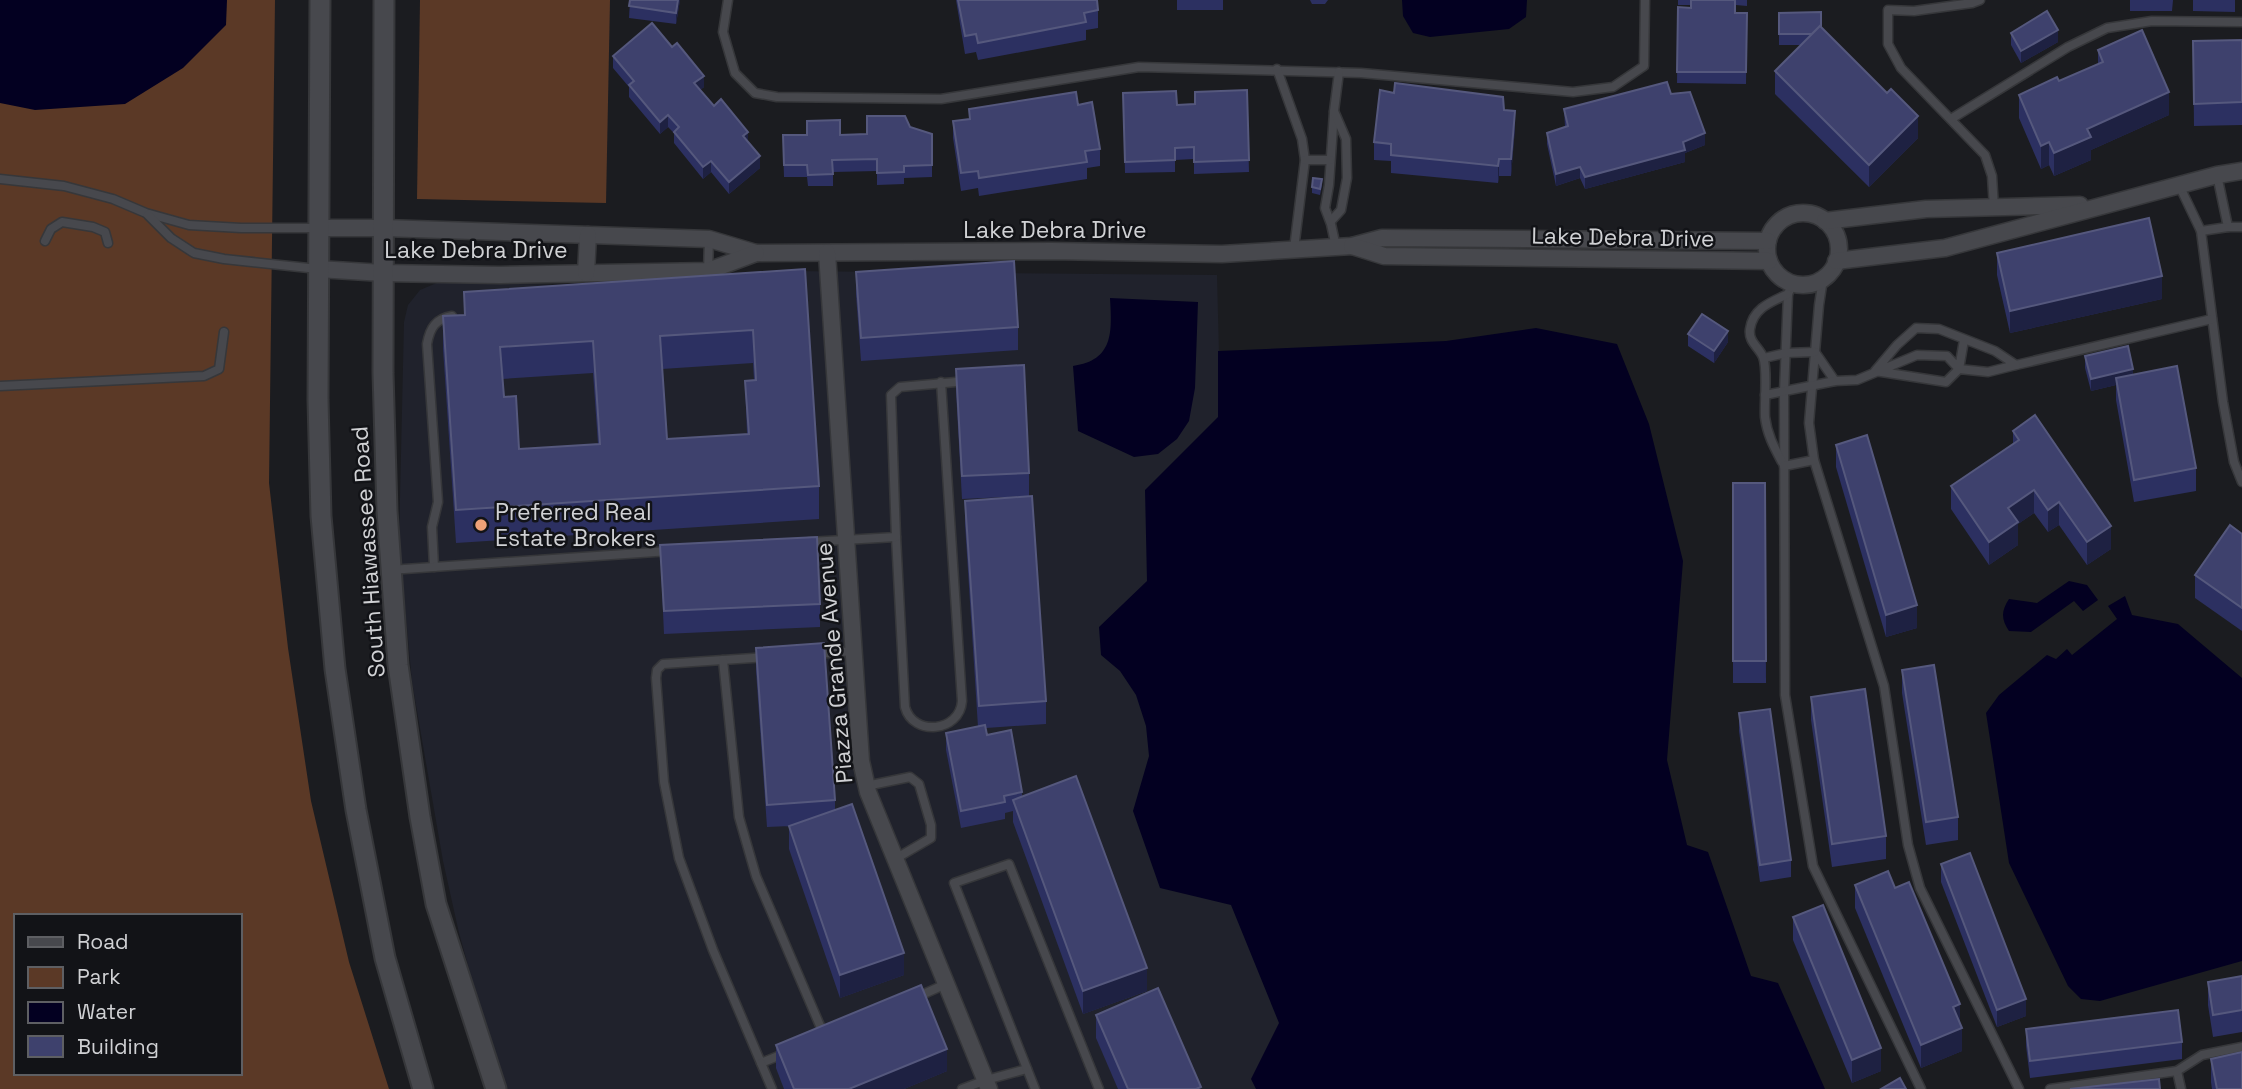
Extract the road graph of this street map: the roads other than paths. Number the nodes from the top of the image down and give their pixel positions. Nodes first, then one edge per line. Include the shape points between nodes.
1 (320, 0) edge
2 (384, 0) edge
3 (728, 0) edge
4 (1645, 0) edge
5 (1980, 0) edge
6 (2242, 22) edge
7 (1277, 69) junction
8 (1339, 72) junction
9 (1334, 111) junction
10 (1951, 119) junction
11 (1305, 160) junction
12 (1330, 160) junction
13 (2242, 171) edge
14 (2217, 175) junction
15 (0, 179) edge
16 (2179, 185) junction
17 (2107, 204) junction
18 (1994, 208) junction
19 (146, 213) junction
20 (1825, 220) junction
21 (1331, 221) junction
22 (2228, 227) junction
23 (319, 228) junction
24 (384, 228) junction
25 (2242, 228) edge
26 (2201, 231) junction
27 (588, 235) junction
28 (1996, 236) junction
29 (709, 239) junction
30 (45, 241) dead end
31 (1768, 241) junction
32 (108, 243) dead end
33 (1352, 246) junction
34 (1335, 247) junction
35 (1294, 249) junction
36 (756, 253) junction
37 (827, 253) junction
38 (1769, 261) junction
39 (1836, 261) junction
40 (318, 269) junction
41 (383, 273) junction
42 (586, 273) junction
43 (707, 276) junction
44 (1823, 279) junction
45 (1791, 289) junction
46 (463, 315) edge
47 (2212, 319) junction
48 (224, 332) dead end
49 (1964, 340) junction
50 (1786, 352) junction
51 (1815, 352) junction
52 (1763, 358) junction
53 (2016, 365) junction
54 (1959, 369) junction
55 (1875, 371) junction
56 (977, 380) edge
57 (1835, 381) junction
58 (941, 382) junction
59 (0, 386) edge
60 (1813, 386) junction
61 (1784, 392) junction
62 (1765, 395) junction
63 (1814, 460) junction
64 (1784, 466) junction
65 (2242, 482) edge
66 (896, 537) junction
67 (846, 539) junction
68 (800, 542) edge
69 (680, 550) edge
70 (434, 567) junction
71 (390, 570) junction
72 (854, 651) junction
73 (811, 654) edge
74 (773, 656) edge
75 (723, 660) junction
76 (866, 786) junction
77 (895, 859) junction
78 (946, 984) junction
79 (913, 999) edge
80 (835, 1032) edge
81 (824, 1036) junction
82 (811, 1042) edge
83 (2242, 1047) edge
84 (786, 1052) edge
85 (761, 1063) junction
86 (1027, 1069) junction
87 (2177, 1071) junction
88 (988, 1084) edge
89 (423, 1089) edge
90 (496, 1089) edge
91 (772, 1089) edge
92 (962, 1089) edge
93 (1035, 1089) edge
94 (1099, 1089) edge
95 (1922, 1089) edge
96 (2019, 1089) edge
97 (2050, 1089) edge
98 (2180, 1089) edge

1 - 23 street, South Hiawassee Road
2 - 24 street, South Hiawassee Road
3 - 7 lane via 723,32 735,73 755,93 777,97 941,99 1139,67
4 - 8 lane via 1644,66 1613,87 1573,92
5 - 10 lane via 1888,10 1888,44 1900,68
6 - 10 lane via 2152,21 2107,28
7 - 8 lane
7 - 11 lane
8 - 9 lane
9 - 12 lane
9 - 21 lane via 1346,139 1347,178 1341,210
10 - 18 lane via 1985,155
11 - 12 lane
11 - 35 lane
12 - 21 lane via 1325,208
13 - 14 street
14 - 16 street
14 - 22 lane
15 - 19 lane via 64,186
16 - 17 street
16 - 26 lane
17 - 18 street
17 - 28 street
18 - 20 street via 1926,209
18 - 28 street
19 - 23 lane via 189,225
19 - 40 lane via 194,253
20 - 31 street via 1809,213 1795,214 1780,221
20 - 39 street via 1838,241
21 - 34 lane
22 - 25 lane
22 - 26 lane
23 - 24 street, Lake Debra Drive
23 - 40 street, South Hiawassee Road
24 - 27 street, Lake Debra Drive
24 - 41 street, South Hiawassee Road
26 - 47 lane
27 - 29 street, Lake Debra Drive
27 - 42 street
28 - 39 street via 1945,248
29 - 36 street, Lake Debra Drive
29 - 43 lane
30 - 32 lane via 51,229 62,222 105,232
31 - 33 street, Lake Debra Drive via 1382,238
31 - 38 street
33 - 34 street, Lake Debra Drive
33 - 38 street, Lake Debra Drive via 1384,256
34 - 35 street, Lake Debra Drive
35 - 37 street, Lake Debra Drive via 1222,254
36 - 37 street, Lake Debra Drive
36 - 43 street, Lake Debra Drive
37 - 67 street, Piazza Grande Avenue
38 - 45 street
39 - 44 street
40 - 41 street, Lake Debra Drive
40 - 89 street, South Hiawassee Road via 321,516 335,669 385,958
41 - 42 street, Lake Debra Drive
41 - 71 street, South Hiawassee Road
42 - 43 street, Lake Debra Drive
44 - 45 street
44 - 51 lane
45 - 50 lane
45 - 52 lane via 1757,311 1750,329
46 - 70 lane via 437,322 427,344 438,502 432,527
47 - 53 lane
47 - 65 lane via 2225,414
48 - 59 lane via 219,369 204,376
49 - 53 lane via 1995,351
49 - 54 lane
49 - 55 lane via 1939,329 1916,328
50 - 51 lane
50 - 52 lane
50 - 61 lane
51 - 57 lane
51 - 60 lane
52 - 62 lane
53 - 54 lane via 1988,372
54 - 55 lane via 1946,382
54 - 55 lane via 1947,356 1917,355
55 - 57 lane via 1857,380
56 - 58 lane
57 - 60 lane
58 - 66 lane via 900,387 891,395
58 - 66 lane via 962,701 957,717 943,725 914,722 905,707
60 - 61 lane
60 - 63 lane via 1809,423
61 - 62 lane
61 - 64 lane
62 - 64 lane via 1768,435
63 - 64 lane
63 - 96 lane via 1884,686 1908,845 1920,888
64 - 95 lane via 1785,695 1814,866
66 - 67 lane
67 - 68 lane
67 - 72 street, Piazza Grande Avenue
69 - 70 lane
70 - 71 lane
71 - 90 street, South Hiawassee Road via 398,666 436,904
72 - 73 lane
72 - 76 street, Piazza Grande Avenue
74 - 75 lane
75 - 81 lane via 739,817 756,876
75 - 85 lane via 663,664 657,670 664,782 679,858
76 - 77 street, Piazza Grande Avenue
76 - 77 lane via 910,777 919,784 931,838
77 - 78 street, Piazza Grande Avenue
78 - 79 lane
78 - 88 street, Piazza Grande Avenue
80 - 81 lane
81 - 82 lane
83 - 87 lane via 2202,1055
84 - 85 lane
85 - 91 lane
86 - 88 lane
86 - 93 lane
86 - 94 lane via 954,883 1009,864
87 - 97 lane
87 - 98 lane
88 - 92 lane

